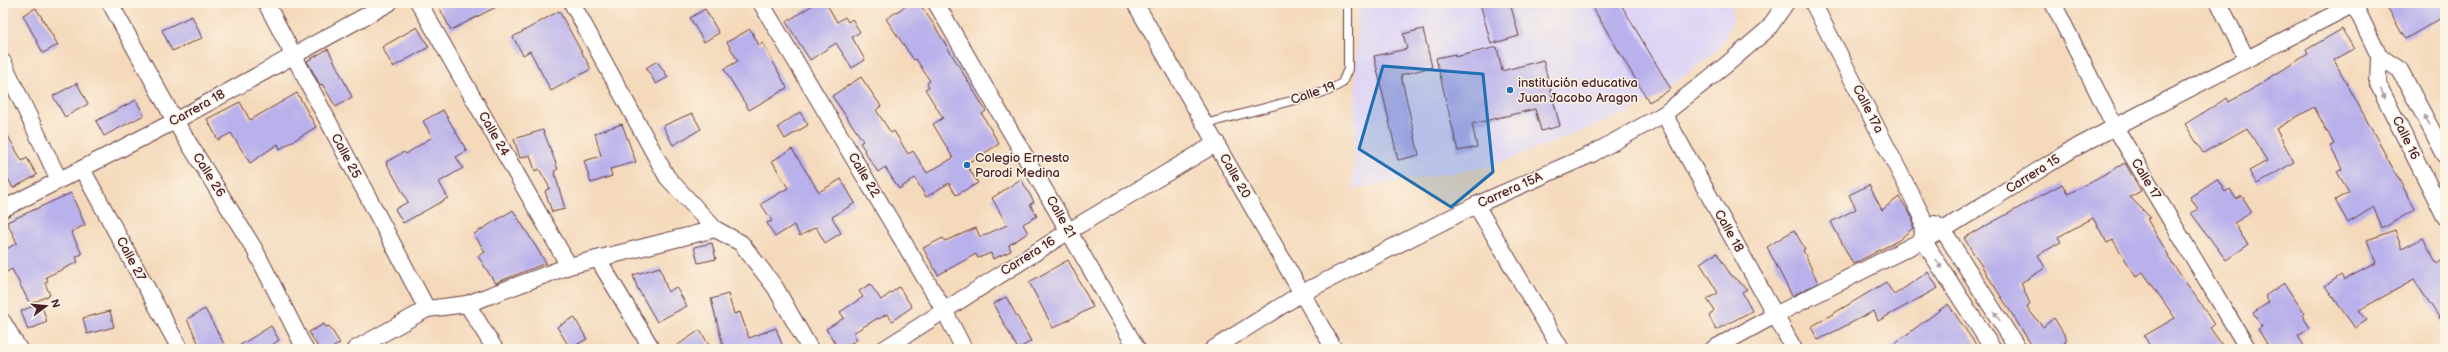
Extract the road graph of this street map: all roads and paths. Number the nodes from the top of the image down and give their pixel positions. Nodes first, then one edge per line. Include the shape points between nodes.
1 (110, 3) edge
2 (266, 3) edge
3 (389, 3) edge
4 (419, 3) edge
5 (572, 3) edge
6 (761, 3) edge
7 (936, 3) edge
8 (1135, 3) edge
9 (1348, 3) edge
10 (1786, 3) edge
11 (1813, 3) edge
12 (2053, 3) edge
13 (2219, 3) edge
14 (2355, 4) edge
15 (292, 55) junction
16 (2379, 56) junction
17 (2246, 58) junction
18 (3, 62) edge
19 (1664, 114) junction
20 (175, 121) junction
21 (1205, 124) junction
22 (2115, 127) junction
23 (1216, 144) junction
24 (2445, 155) edge
25 (82, 169) junction
26 (59, 180) junction
27 (1476, 205) junction
28 (3, 208) edge
29 (1922, 216) junction
30 (2445, 218) edge
31 (715, 229) junction
32 (1943, 230) junction
33 (1068, 231) junction
34 (1923, 240) junction
35 (598, 259) junction
36 (569, 266) junction
37 (1302, 293) junction
38 (468, 304) junction
39 (427, 309) junction
40 (944, 310) junction
41 (1774, 315) junction
42 (3, 322) edge
43 (19, 349) edge
44 (180, 349) edge
45 (305, 349) edge
46 (355, 349) edge
47 (495, 349) edge
48 (652, 349) edge
49 (810, 349) edge
50 (884, 349) edge
51 (964, 349) edge
52 (1137, 349) edge
53 (1212, 349) edge
54 (1334, 349) edge
55 (1561, 349) edge
56 (1713, 349) edge
57 (1794, 349) edge
58 (1993, 349) edge
59 (2018, 349) edge
60 (2248, 349) edge

1 - 20 street, Calle 26
2 - 15 street, Calle 25
3 - 15 street, Carrera 18
4 - 36 street, Calle 24
5 - 31 street via 667,177
6 - 40 street, Calle 22
7 - 33 street, Calle 21
8 - 21 street, Calle 20
9 - 21 lane, Calle 19 via 1348,68 1342,83 1328,91
10 - 19 street, Carrera 15A via 1768,29
11 - 29 street, Calle 17a
12 - 22 street, Calle 17
13 - 17 street
14 - 16 street, Calle 16
14 - 17 street, Carrera 15
15 - 20 street, Carrera 18
15 - 39 street, Calle 25
24 -> 16 street, Calle 16 via 2400,70
16 -> 30 street, Calle 16 via 2378,84
17 - 22 street, Carrera 15
18 - 26 street
19 - 27 street, Carrera 15A via 1592,154
19 - 41 street, Calle 18
20 - 25 street, Carrera 18
20 - 45 street, Calle 26 via 255,250
21 - 23 street, Calle 20
22 - 32 street, Carrera 15 via 2071,150
22 - 60 street, Calle 17
23 - 33 street, Carrera 16
23 - 37 street, Calle 20
25 - 26 street, Carrera 18
25 - 44 street, Calle 27
26 - 28 street, Carrera 18
27 - 37 street, Carrera 15A
27 - 55 street
29 - 32 street, Calle 17a
29 - 34 street, Calle 17a
31 - 35 street
31 - 49 street via 741,244 775,287
32 - 34 street, Carrera 15
59 -> 32 street, Calle 17a
33 - 40 street, Carrera 16
33 - 52 street, Calle 21
34 - 41 street, Carrera 15
34 -> 58 street
35 - 36 street
35 - 48 street
36 - 38 street
37 - 53 street, Carrera 15A
37 - 54 street, Calle 20
38 - 39 street
38 - 47 street
39 - 46 street
40 - 50 street, Carrera 16
40 - 51 street, Calle 22
41 - 56 street, Carrera 15
41 - 57 street, Calle 18
42 - 43 street

